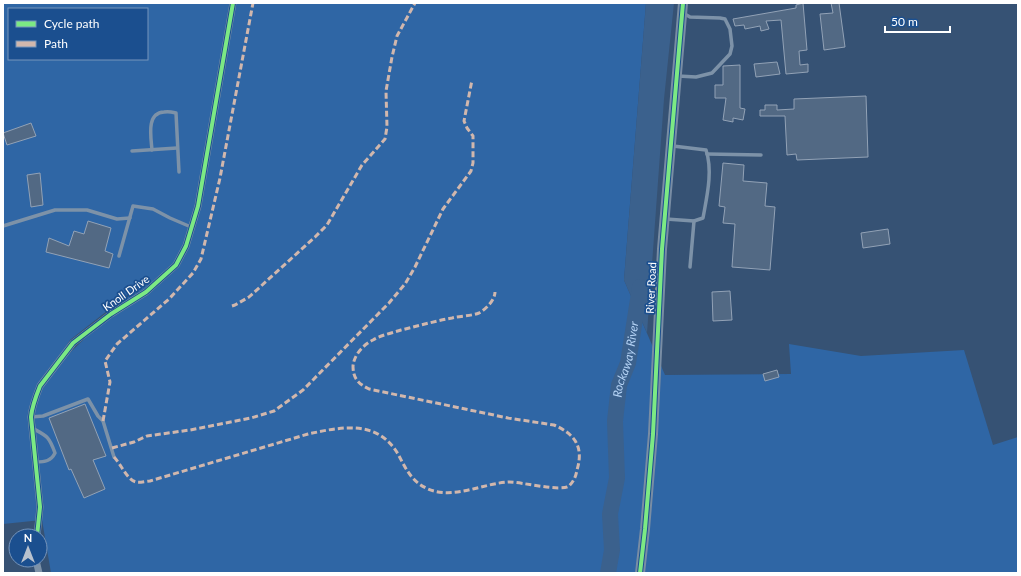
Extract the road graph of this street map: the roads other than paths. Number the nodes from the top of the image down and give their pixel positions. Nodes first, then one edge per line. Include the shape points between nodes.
1 (233, 3) edge
2 (682, 8) edge
3 (676, 76) junction
4 (670, 145) junction
5 (177, 148) junction
6 (152, 150) junction
7 (132, 151) dead end
8 (707, 154) junction
9 (762, 155) dead end
10 (179, 172) dead end
11 (130, 218) junction
12 (664, 219) junction
13 (694, 220) junction
14 (3, 226) edge
15 (192, 227) junction
16 (119, 256) dead end
17 (690, 267) dead end
18 (31, 417) junction
19 (31, 427) junction
20 (114, 457) dead end
21 (36, 462) junction
22 (38, 528) edge
23 (640, 573) edge

1 - 15 street, Knoll Drive via 198,206
2 - 3 street, River Road
2 - 3 lane via 690,17 725,20 730,29 732,46 730,54 712,73 696,77
3 - 4 street, River Road
4 - 8 lane via 706,150
4 - 12 street, River Road
5 - 6 lane
5 - 6 lane via 176,114 171,111 160,112 151,122
5 - 10 lane
6 - 7 lane
8 - 9 lane
8 - 13 lane via 707,192 703,218
11 - 14 lane via 117,219 87,210 55,210
11 - 15 lane via 133,206 153,209
11 - 16 lane
12 - 13 lane
12 - 23 street, River Road via 653,434
13 - 17 lane
15 - 18 street, Knoll Drive via 176,265 146,292 111,314 73,343 40,386
18 - 19 street, Knoll Drive
18 - 20 lane via 43,416 88,399 103,421
19 - 21 street, Knoll Drive
19 - 21 lane via 48,436 55,453 53,458 45,462
21 - 22 street, Knoll Drive via 40,508

